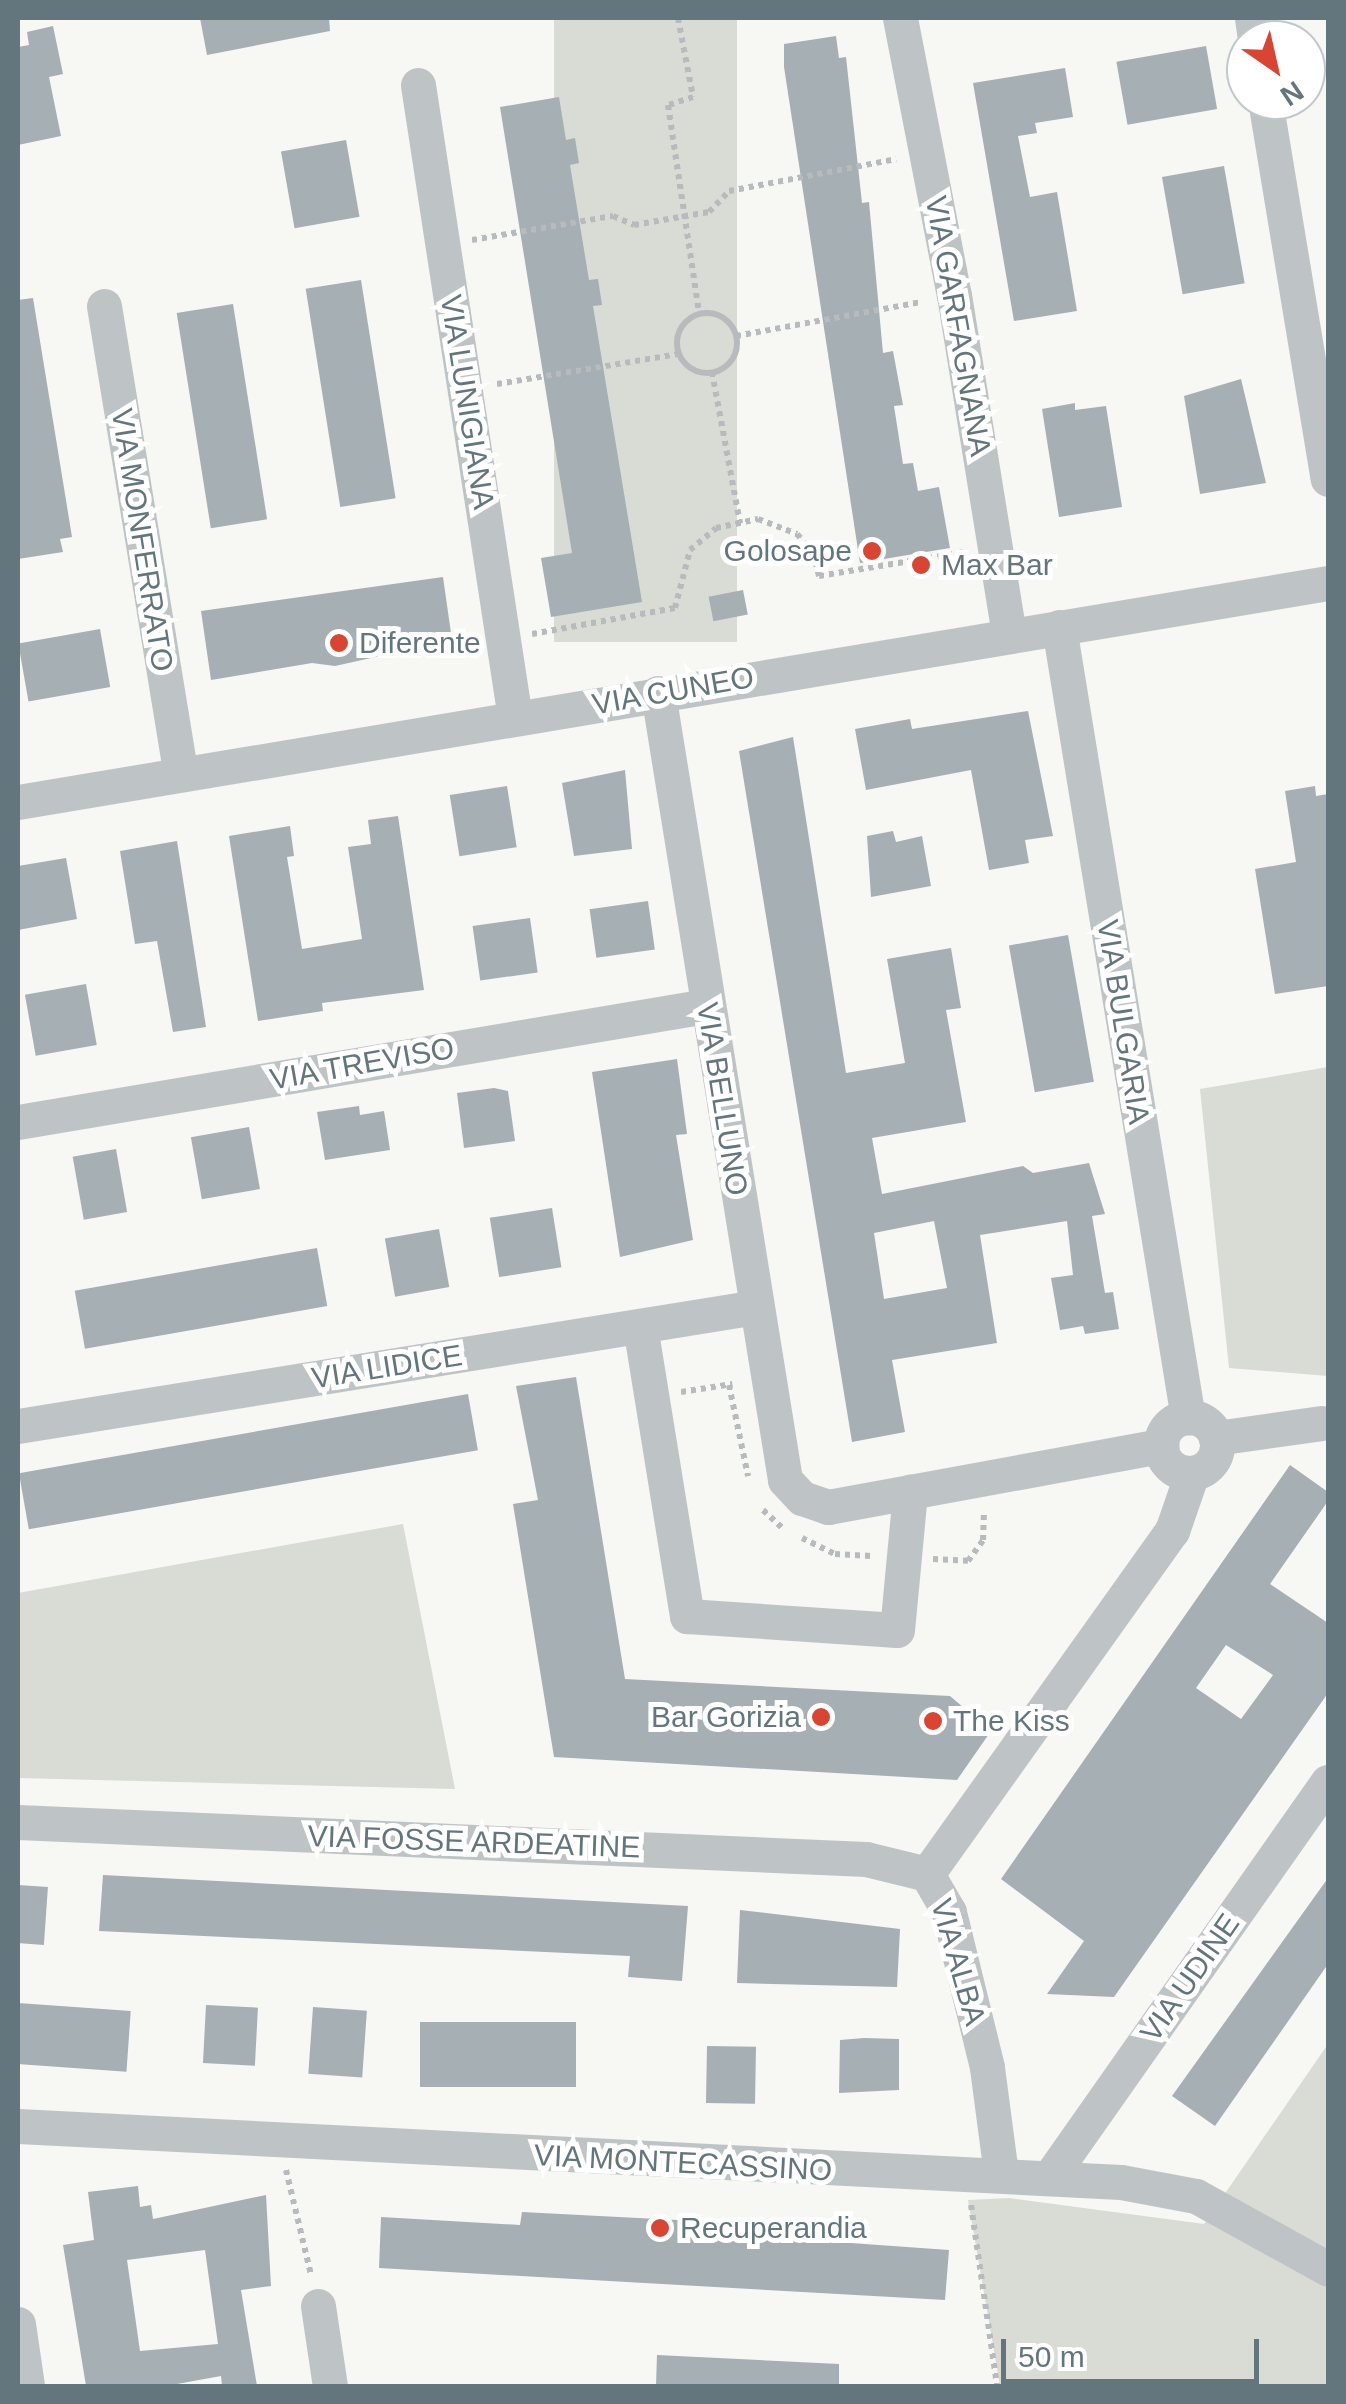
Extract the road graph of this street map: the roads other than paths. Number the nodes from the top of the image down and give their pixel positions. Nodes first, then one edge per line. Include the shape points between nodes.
1 (900, 18) edge
2 (418, 85) dead end
3 (1268, 120) edge
4 (104, 306) dead end
5 (1328, 479) edge
6 (1328, 583) edge
7 (1058, 626) junction
8 (1010, 635) junction
9 (658, 693) junction
10 (515, 718) junction
11 (181, 774) junction
12 (18, 802) edge
13 (706, 1006) junction
14 (18, 1122) edge
15 (756, 1306) junction
16 (640, 1326) junction
17 (1321, 1424) dead end
18 (18, 1426) edge
19 (1202, 1428) junction
20 (1161, 1446) junction
21 (1192, 1473) junction
22 (910, 1492) junction
23 (1328, 1782) edge
24 (18, 1822) edge
25 (928, 1874) junction
26 (18, 2126) edge
27 (1052, 2174) junction
28 (984, 2175) junction
29 (1328, 2269) edge
30 (318, 2306) road end
31 (18, 2324) edge
32 (27, 2386) edge
33 (330, 2386) edge

1 - 8 street, VIA GARFAGNANA
2 - 10 street, VIA LUNIGIANA
3 - 5 street
4 - 11 street, VIA MONFERRATO
6 - 7 street, VIA CUNEO
7 - 8 street, VIA CUNEO
7 - 19 street, VIA BULGARIA
8 - 9 street, VIA CUNEO
9 - 10 street, VIA CUNEO
9 - 13 street, VIA BELLUNO
10 - 11 street, VIA CUNEO
11 - 12 street, VIA CUNEO
13 - 14 street, VIA TREVISO
13 - 15 street, VIA BELLUNO
15 - 16 street, VIA LIDICE
15 - 22 street, VIA BELLUNO via 785,1480 802,1498 828,1507
16 - 18 street, VIA LIDICE
16 - 22 street via 687,1616 897,1630
17 - 19 street
19 - 20 street via 1166,1430
19 - 21 street via 1209,1465
20 - 21 street via 1174,1469
20 - 22 street
21 - 25 street, VIA ALBA via 1172,1531
23 - 27 street, VIA UDINE
24 - 25 street, VIA FOSSE ARDEATINE via 866,1859
25 - 28 street, VIA ALBA via 949,1912 987,2067
26 - 28 street, VIA MONTECASSINO
27 - 28 street, VIA MONTECASSINO
27 - 29 street, VIA MONTECASSINO via 1196,2196
30 - 33 street
31 - 32 street

